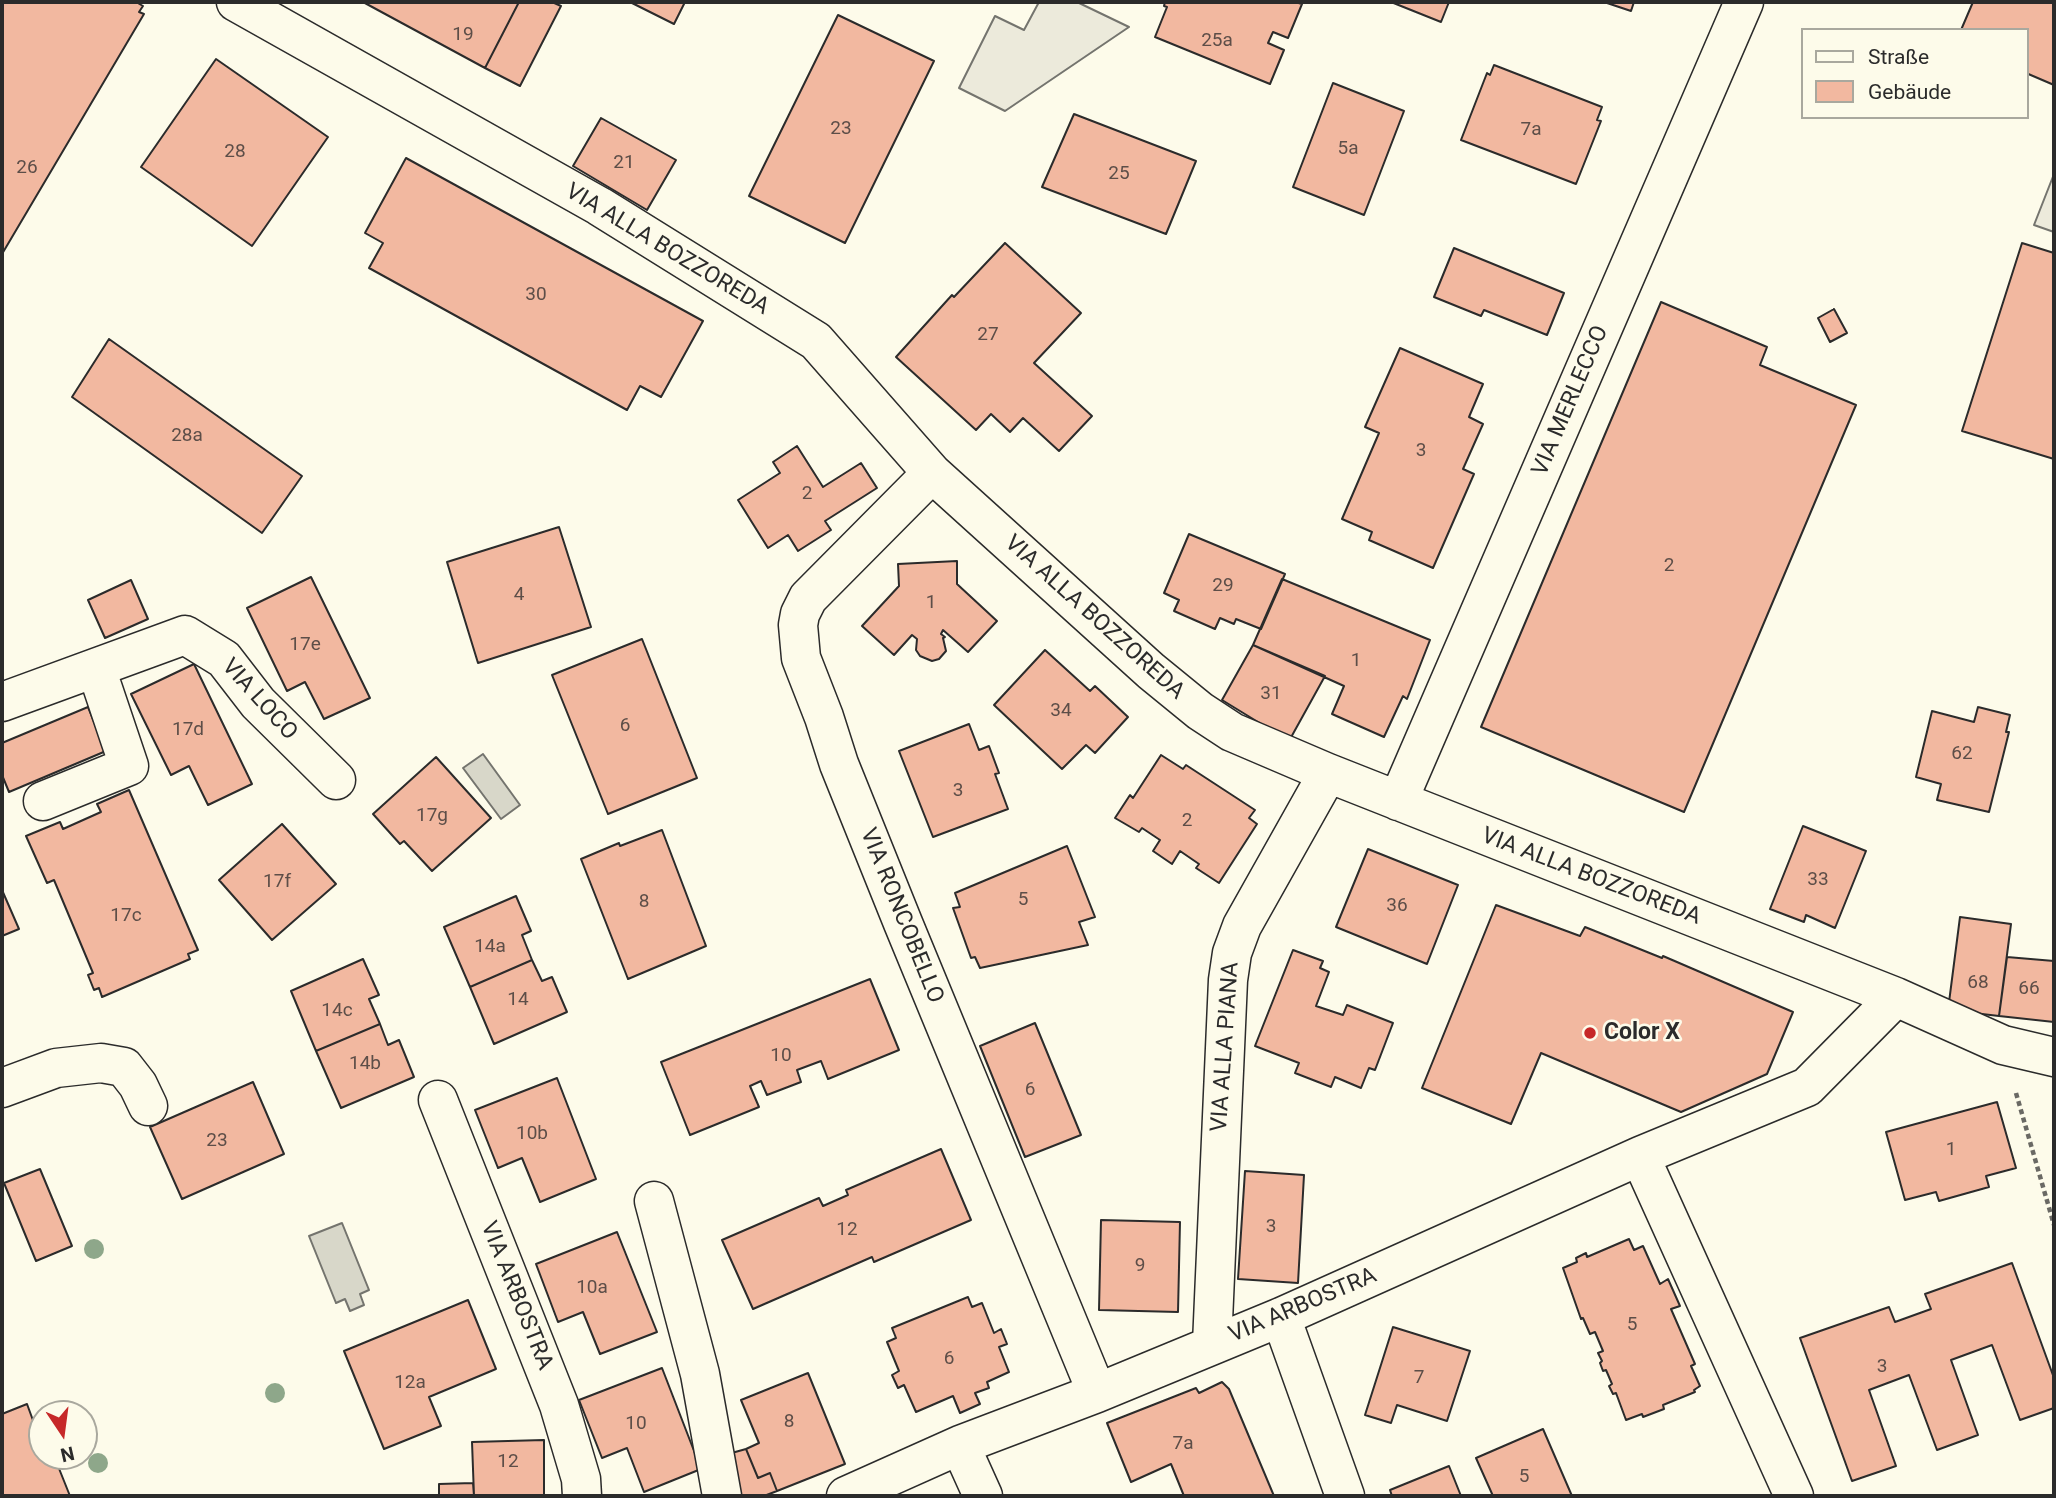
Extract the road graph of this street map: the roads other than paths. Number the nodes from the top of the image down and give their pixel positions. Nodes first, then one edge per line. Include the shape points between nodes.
1 (236, 2) edge
2 (1744, 2) edge
3 (932, 473) junction
4 (96, 668) junction
5 (2, 702) edge
6 (1328, 773) junction
7 (336, 780) dead end
8 (43, 800) dead end
9 (1398, 801) junction
10 (1896, 997) junction
11 (2054, 1057) edge
12 (2, 1088) edge
13 (438, 1100) dead end
14 (148, 1106) dead end
15 (1640, 1156) junction
16 (654, 1201) dead end
17 (1281, 1317) junction
18 (1212, 1344) junction
19 (1097, 1393) junction
20 (960, 1445) junction
21 (582, 1496) edge
22 (722, 1496) edge
23 (846, 1496) edge
24 (983, 1496) edge
25 (1345, 1496) edge
26 (1794, 1496) edge

1 - 3 street, VIA ALLA BOZZOREDA via 599,206 816,341
2 - 9 street, VIA MERLECCO
3 - 6 street, VIA ALLA BOZZOREDA via 1200,711 1232,732
3 - 19 street, VIA RONCOBELLO via 808,598 798,625 801,658 903,923
4 - 5 street, VIA LOCO
4 - 7 street, VIA LOCO via 185,635 224,659 258,703
4 - 8 street via 129,766
6 - 9 street, VIA ALLA BOZZOREDA
6 - 18 street, VIA ALLA PIANA via 1241,926 1231,953
9 - 10 street, VIA ALLA BOZZOREDA
10 - 11 street, VIA ALLA BOZZOREDA via 2003,1045
10 - 15 street, VIA ARBOSTRA via 1807,1087
12 - 14 street via 56,1068 101,1063 124,1067
13 - 21 street, VIA ARBOSTRA via 559,1405
15 - 17 street, VIA ARBOSTRA
15 - 26 street
16 - 22 street via 700,1374
17 - 18 street, VIA ARBOSTRA
17 - 25 street
18 - 19 street, VIA ARBOSTRA
19 - 20 street, VIA ARBOSTRA
20 - 23 street, VIA ARBOSTRA
20 - 24 street

